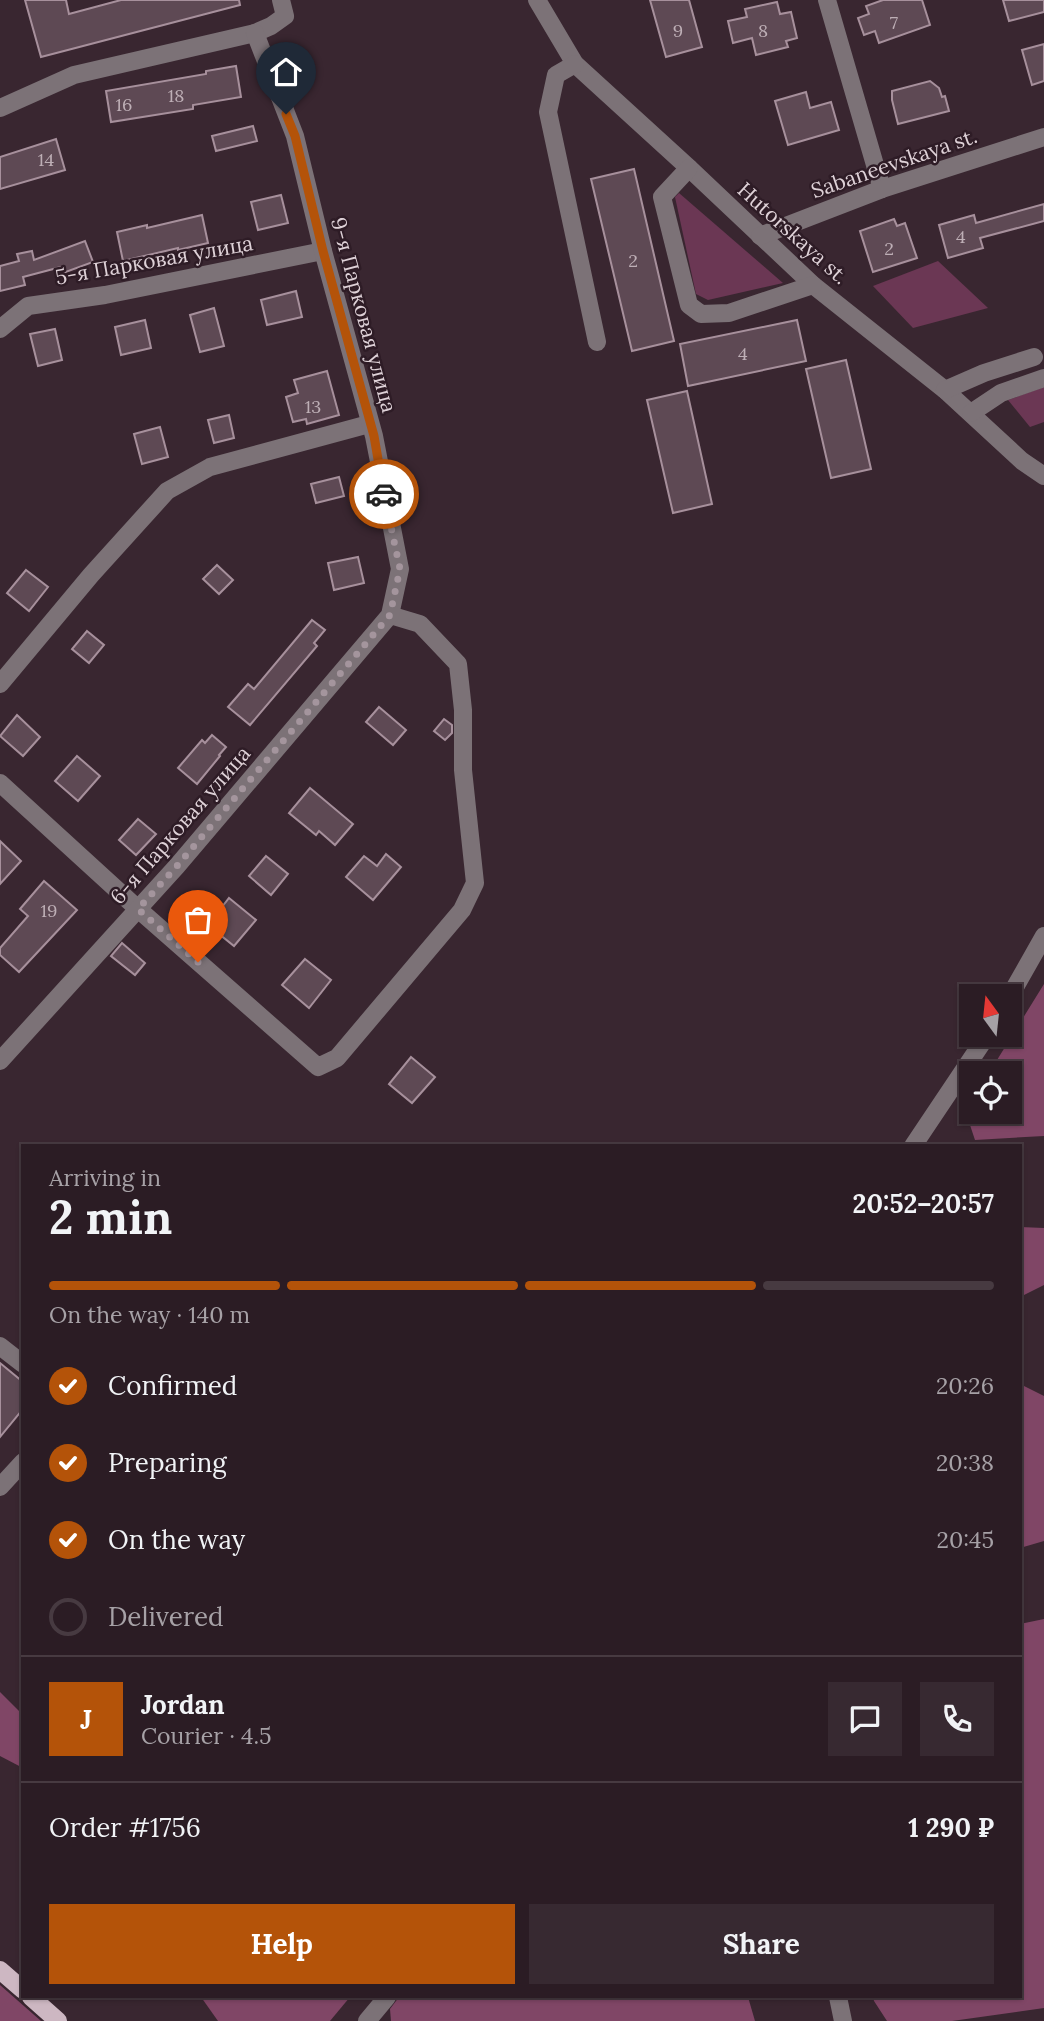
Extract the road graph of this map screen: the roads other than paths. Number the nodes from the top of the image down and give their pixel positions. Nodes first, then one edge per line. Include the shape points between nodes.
1 (281, 0) edge
2 (537, 0) edge
3 (827, 0) edge
4 (255, 33) junction
5 (575, 64) junction
6 (0, 108) edge
7 (1044, 137) edge
8 (689, 168) junction
9 (882, 189) junction
10 (760, 236) junction
11 (323, 251) junction
12 (813, 285) junction
13 (0, 328) edge
14 (597, 342) dead end
15 (1034, 358) dead end
16 (1044, 378) edge
17 (946, 390) junction
18 (971, 413) junction
19 (369, 424) junction
20 (1044, 475) edge
21 (390, 615) junction
22 (0, 684) edge
23 (0, 783) edge
24 (138, 909) junction
25 (1044, 936) edge
26 (1017, 984) edge
27 (979, 1047) edge
28 (0, 1061) edge
29 (914, 1144) edge
30 (0, 1346) edge
31 (21, 1362) edge
32 (21, 1464) edge
33 (0, 1487) edge
34 (0, 1970) edge
35 (21, 1988) edge
36 (32, 1998) edge
37 (386, 1998) edge
38 (838, 1998) edge
39 (58, 2021) edge
40 (367, 2021) edge
41 (843, 2021) edge

1 - 4 street via 285,16
2 - 5 street, Hutorskaya st.
3 - 9 street
4 - 6 street via 74,75
4 - 11 street, 9-я Парковая улица via 295,136
5 - 8 street, Hutorskaya st.
5 - 14 street via 556,75 548,112
7 - 9 street, Sabaneevskaya st.
8 - 10 street, Hutorskaya st.
8 - 12 street via 662,197 690,305 701,314 729,313
9 - 10 street, Sabaneevskaya st.
10 - 12 street, Hutorskaya st.
11 - 13 street, 5-я Парковая улица via 28,306
11 - 19 street, 9-я Парковая улица
12 - 17 street, Hutorskaya st.
15 - 17 street
16 - 18 street via 1001,393
17 - 18 street, Hutorskaya st.
18 - 20 street, Hutorskaya st.
19 - 21 street, 9-я Парковая улица via 400,569
19 - 22 street via 210,467 167,491
21 - 24 street, 6-я Парковая улица
21 - 24 street via 420,624 458,664 475,883 462,910 364,1027 337,1058 318,1067
23 - 24 street
24 - 28 street, 6-я Парковая улица
25 - 26 street
27 - 29 street
30 - 31 street
32 - 33 street
34 - 35 main road
36 - 39 main road
37 - 40 street
38 - 41 street

